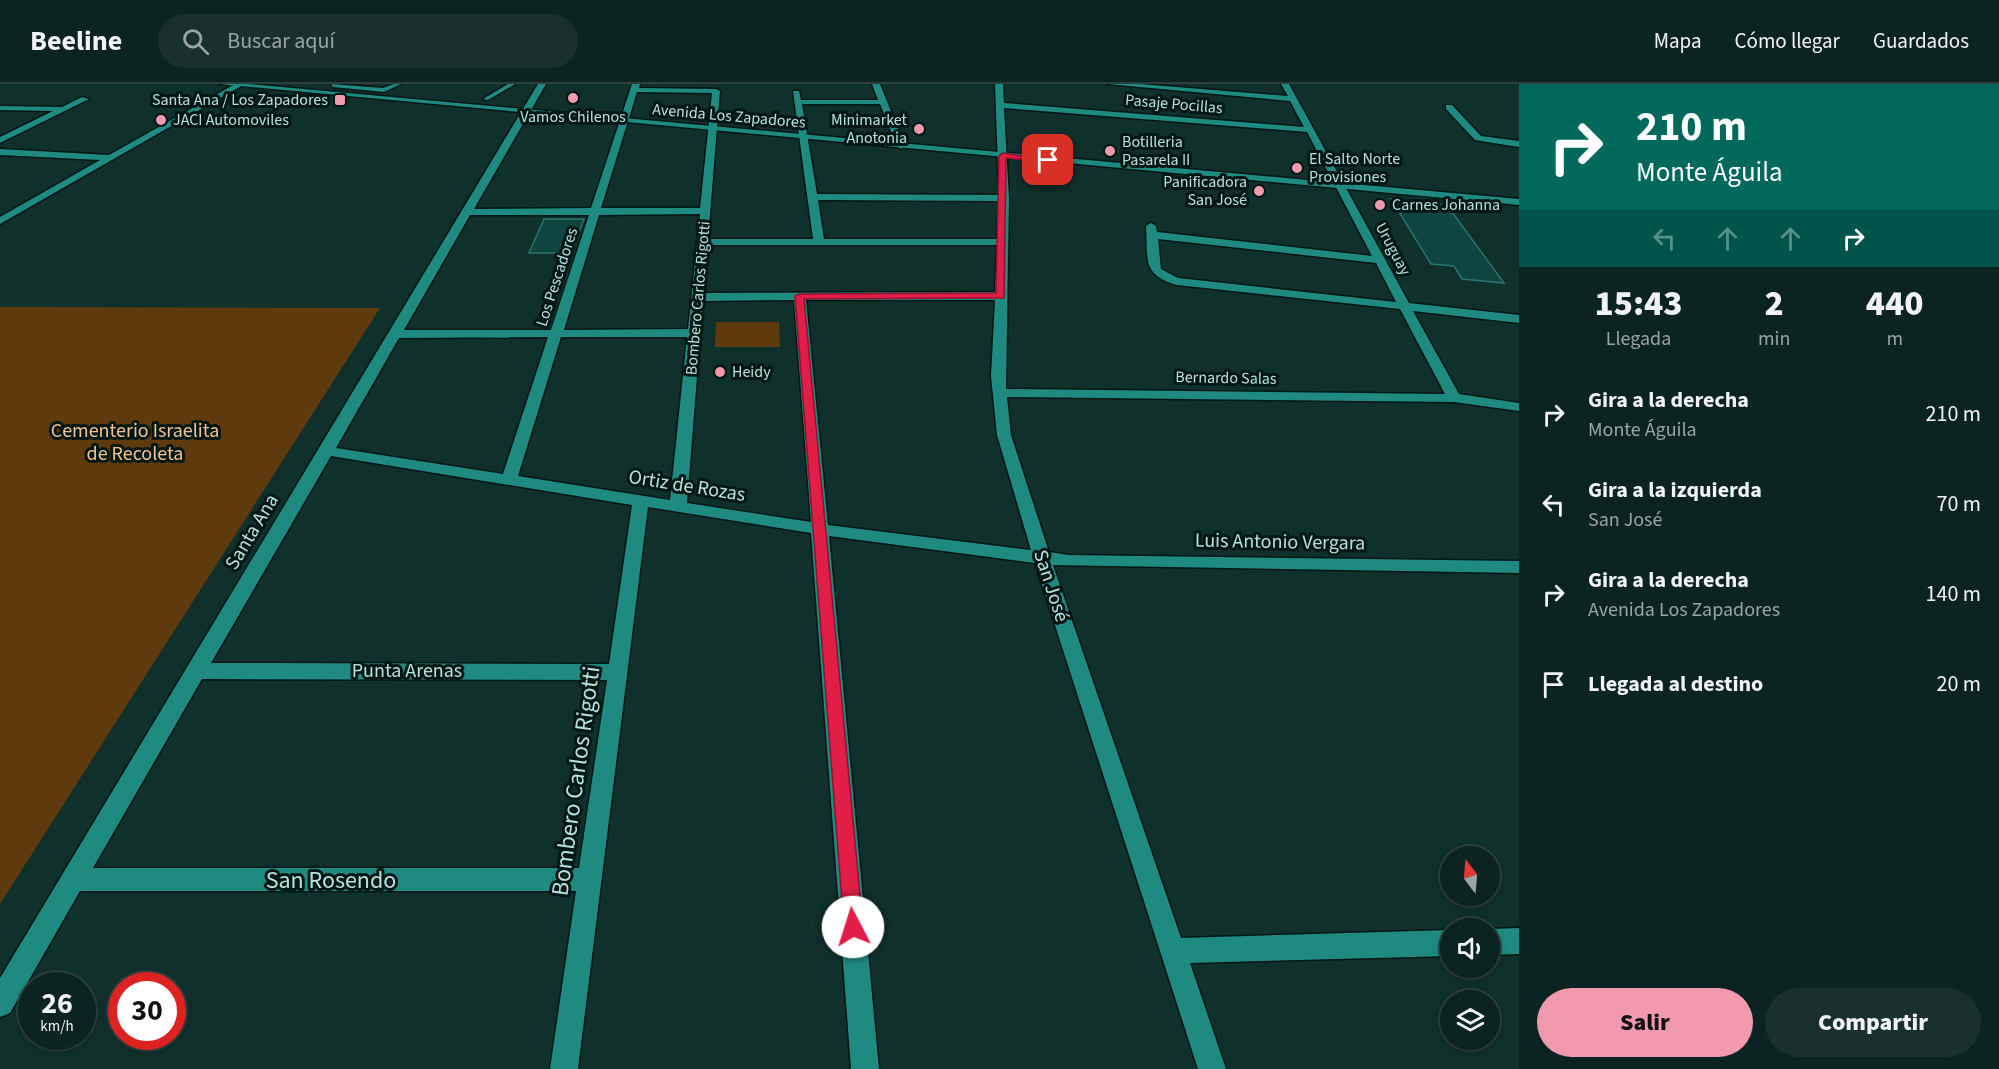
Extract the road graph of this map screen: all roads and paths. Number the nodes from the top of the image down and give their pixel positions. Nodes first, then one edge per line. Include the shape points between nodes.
1 (223, 84) edge
2 (398, 84) edge
3 (512, 84) edge
4 (542, 84) edge
5 (876, 84) edge
6 (999, 84) edge
7 (1112, 84) edge
8 (1285, 84) edge
9 (334, 85) edge
10 (239, 86) edge
11 (635, 87) edge
12 (316, 93) junction
13 (86, 99) dead end
14 (486, 99) dead end
15 (1292, 99) junction
16 (883, 102) junction
17 (1000, 105) junction
18 (1449, 107) dead end
19 (0, 108) edge
20 (64, 109) junction
21 (526, 112) junction
22 (624, 121) junction
23 (713, 129) junction
24 (1310, 130) junction
25 (803, 138) junction
26 (0, 140) edge
27 (1519, 144) edge
28 (901, 146) junction
29 (0, 152) edge
30 (1003, 156) junction
31 (111, 158) junction
32 (1341, 186) junction
33 (812, 197) junction
34 (1004, 198) junction
35 (1519, 202) edge
36 (0, 208) edge
37 (21, 210) junction
38 (705, 211) junction
39 (467, 212) junction
40 (595, 212) junction
41 (0, 221) edge
42 (702, 242) junction
43 (819, 242) junction
44 (1002, 242) junction
45 (1380, 260) junction
46 (800, 296) junction
47 (1000, 296) junction
48 (698, 297) junction
49 (1405, 306) junction
50 (1519, 319) edge
51 (556, 333) junction
52 (694, 333) junction
53 (396, 334) junction
54 (999, 393) junction
55 (1454, 398) junction
56 (1519, 407) edge
57 (326, 452) junction
58 (509, 480) junction
59 (641, 500) junction
60 (678, 507) junction
61 (819, 529) junction
62 (1041, 558) junction
63 (1519, 567) edge
64 (196, 671) junction
65 (618, 672) junction
66 (73, 879) junction
67 (590, 880) junction
68 (1519, 941) edge
69 (1500, 942) edge
70 (1440, 943) edge
71 (1172, 951) junction
72 (0, 1003) edge
73 (564, 1069) edge
74 (865, 1069) edge
75 (1212, 1069) edge

1 - 10 street, Avenida Los Zapadores
2 - 9 lane via 384,90
3 - 14 lane
4 - 21 street, Santa Ana
5 - 16 street
6 - 17 street, San José
7 - 15 street
8 - 15 street, Uruguay
9 - 12 lane
10 - 12 street, Avenida Los Zapadores
10 - 31 street
11 - 22 street, Los Pescadores
11 - 23 street, Bombero Carlos Rigotti via 716,91
12 - 21 street, Avenida Los Zapadores
13 - 20 street
15 - 24 street, Uruguay
16 - 25 street via 797,98
16 - 28 street
17 - 24 street, Pasaje Pocillas
17 - 30 street, San José
18 - 27 street via 1478,138
19 - 20 street
20 - 26 street
21 - 22 street, Avenida Los Zapadores
21 - 39 street, Santa Ana
22 - 23 street, Avenida Los Zapadores
22 - 40 street, Los Pescadores
23 - 25 street, Avenida Los Zapadores
23 - 38 street, Bombero Carlos Rigotti
24 - 32 street, Uruguay
25 - 28 street, Avenida Los Zapadores
25 - 33 street
28 - 30 street, Avenida Los Zapadores
29 - 31 street
30 - 32 street, Avenida Los Zapadores
30 - 34 street, San José
31 - 37 street
32 - 35 street, Avenida Los Zapadores
32 - 45 street, Uruguay
33 - 34 street
33 - 43 street
34 - 44 street, San José
36 - 37 street
37 - 41 street
38 - 40 street
38 - 42 street, Bombero Carlos Rigotti
39 - 40 street
39 - 53 street, Santa Ana
40 - 51 street, Los Pescadores
42 - 43 street
42 - 48 street, Bombero Carlos Rigotti
43 - 44 street
44 - 47 street, San José
45 - 49 street, Uruguay
45 - 49 street via 1152,230 1155,270 1169,279
46 - 47 street
46 - 48 street
46 - 61 street
47 - 54 street, San José
48 - 52 street, Bombero Carlos Rigotti
49 - 50 street
49 - 55 street, Uruguay
51 - 52 street
51 - 53 street
51 - 58 street, Los Pescadores
52 - 60 street, Bombero Carlos Rigotti
53 - 57 street, Santa Ana
54 - 55 street, Bernardo Salas
54 - 62 street, San José via 1005,435
55 - 56 street, Bernardo Salas
57 - 58 street, Ortiz de Rozas
57 - 64 street, Santa Ana
58 - 59 street, Ortiz de Rozas
59 - 60 street, Ortiz de Rozas
59 - 65 street, Bombero Carlos Rigotti
60 - 61 street, Ortiz de Rozas
61 - 62 street, Ortiz de Rozas
61 - 74 street
62 - 63 street, Luis Antonio Vergara
62 - 71 street, San José
64 - 65 street, Punta Arenas
64 - 66 street, Santa Ana
65 - 67 street, Bombero Carlos Rigotti
66 - 67 street, San Rosendo
66 - 72 street, Santa Ana
67 - 73 street, Bombero Carlos Rigotti
68 - 69 street
70 - 71 street
71 - 75 street, San José

